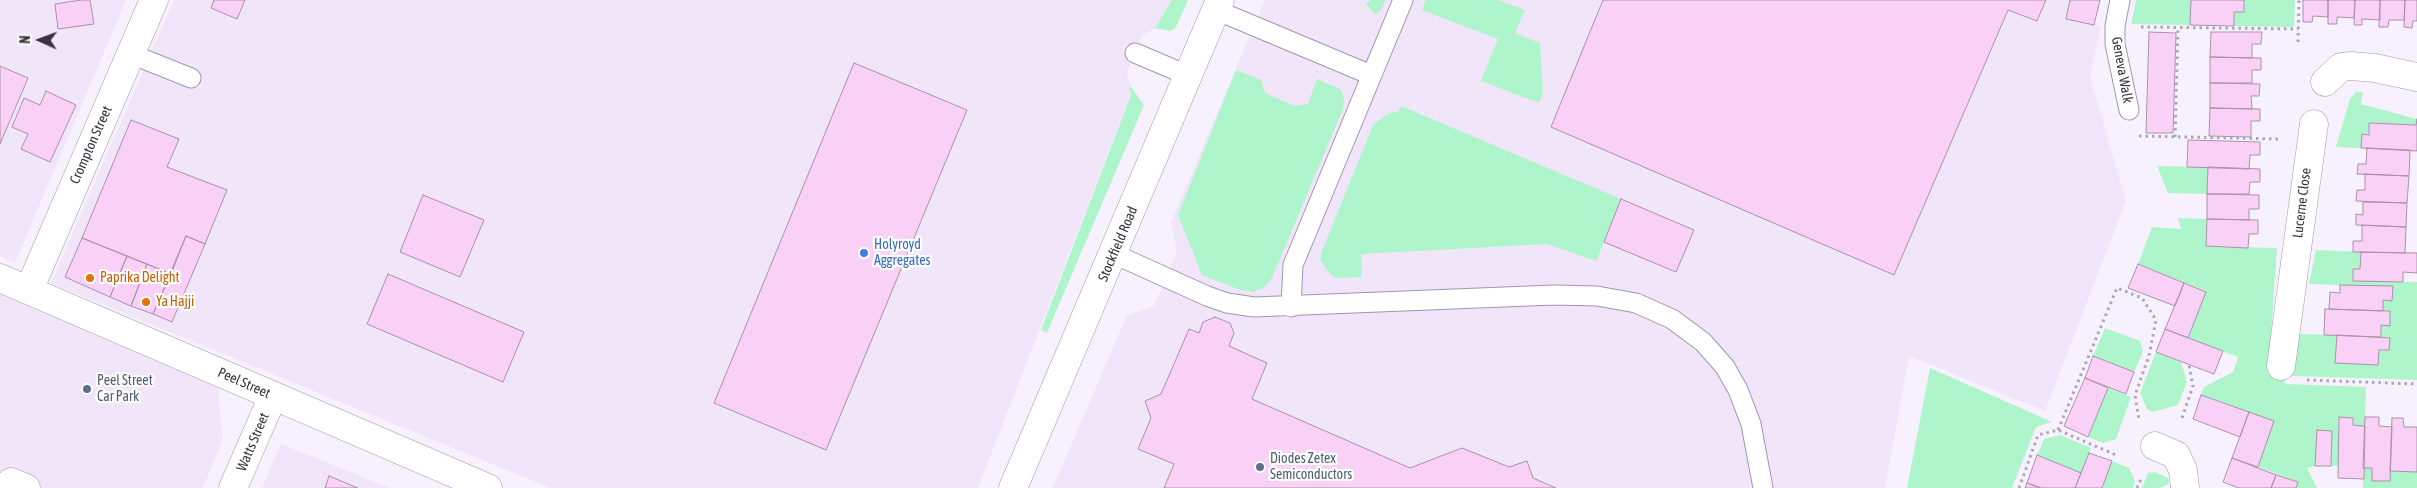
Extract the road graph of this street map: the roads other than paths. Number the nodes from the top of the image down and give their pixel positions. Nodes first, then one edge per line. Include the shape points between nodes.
1 (154, 0) edge
2 (1403, 0) edge
3 (2120, 0) edge
4 (1218, 5) edge
5 (1135, 53) dead end
6 (131, 54) junction
7 (1187, 75) junction
8 (1371, 75) junction
9 (2417, 77) edge
10 (191, 78) dead end
11 (2325, 82) dead end
12 (2129, 110) dead end
13 (2312, 132) road end
14 (1114, 254) junction
15 (0, 278) edge
16 (29, 290) junction
17 (1291, 307) junction
18 (2281, 366) road end
19 (273, 396) junction
20 (2155, 446) dead end
21 (233, 488) edge
22 (488, 488) edge
23 (1013, 488) edge
24 (1763, 488) edge
25 (2184, 488) edge

1 - 6 street, Crompton Street
2 - 8 lane
3 - 12 lane, Geneva Walk via 2115,44
4 - 7 street, Stockfield Road
4 - 8 lane
5 - 7 lane
6 - 10 lane
6 - 16 street, Crompton Street
7 - 14 street, Stockfield Road
8 - 17 lane via 1293,265
9 - 11 street via 2350,66 2341,67
13 - 18 street, Lucerne Close
14 - 17 lane via 1227,303
14 - 23 street, Stockfield Road
15 - 16 street, Peel Street
16 - 19 street, Peel Street
17 - 24 lane via 1554,295 1597,296 1636,303 1672,319 1703,342 1725,367 1751,424
19 - 21 street, Watts Street
19 - 22 street, Peel Street
20 - 25 street via 2176,455 2184,470

